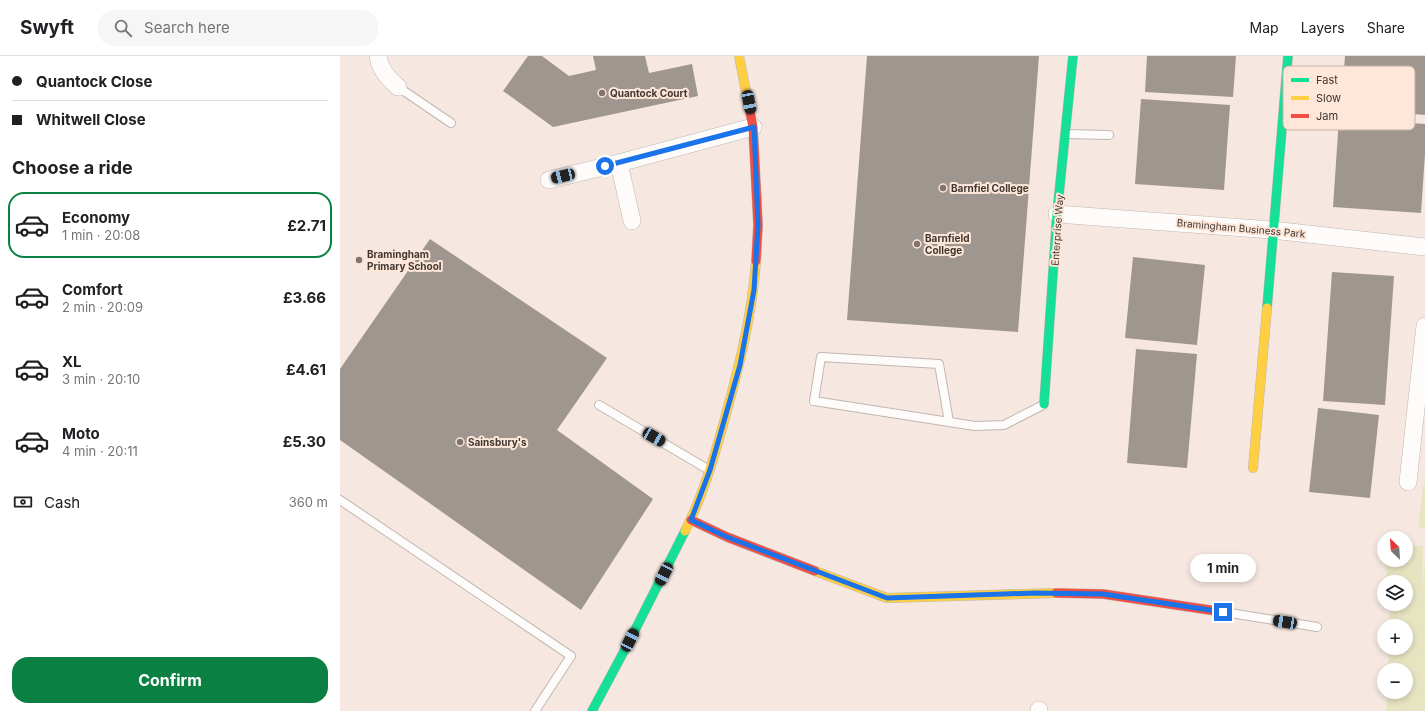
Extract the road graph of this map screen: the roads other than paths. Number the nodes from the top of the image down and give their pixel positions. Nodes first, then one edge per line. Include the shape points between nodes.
1 (378, 56) edge
2 (739, 56) edge
3 (1073, 56) edge
4 (1288, 56) edge
5 (1287, 66) edge
6 (398, 87) joint
7 (1283, 110) edge
8 (451, 123) dead end
9 (754, 127) junction
10 (1066, 134) junction
11 (1109, 135) dead end
12 (619, 163) junction
13 (549, 180) dead end
14 (1057, 214) junction
15 (632, 221) dead end
16 (1272, 230) junction
17 (1425, 248) edge
18 (1425, 326) edge
19 (1044, 404) joint
20 (599, 405) dead end
21 (949, 422) junction
22 (1253, 468) dead end
23 (710, 470) junction
24 (1408, 482) dead end
25 (340, 500) edge
26 (691, 520) junction
27 (1223, 612) joint
28 (1317, 627) dead end
29 (535, 711) edge
30 (592, 711) edge

1 - 6 street via 386,76
2 - 9 street
3 - 10 street, Enterprise Way
4 - 5 street
6 - 8 lane
7 - 16 street
9 - 12 street
9 - 23 street via 758,225 754,290 740,365
10 - 11 lane
10 - 14 street, Enterprise Way
12 - 13 street
12 - 15 street
14 - 16 street, Bramingham Business Park
14 - 19 street, Enterprise Way
16 - 17 street, Bramingham Business Park
16 - 22 street
18 - 24 street
19 - 21 lane via 1004,425 975,426
20 - 23 lane
21 - 21 lane via 814,401 821,357 939,364
23 - 26 street
25 - 29 lane via 571,656
26 - 27 street via 727,537 887,598 1035,593 1103,594
26 - 30 street
27 - 28 lane

